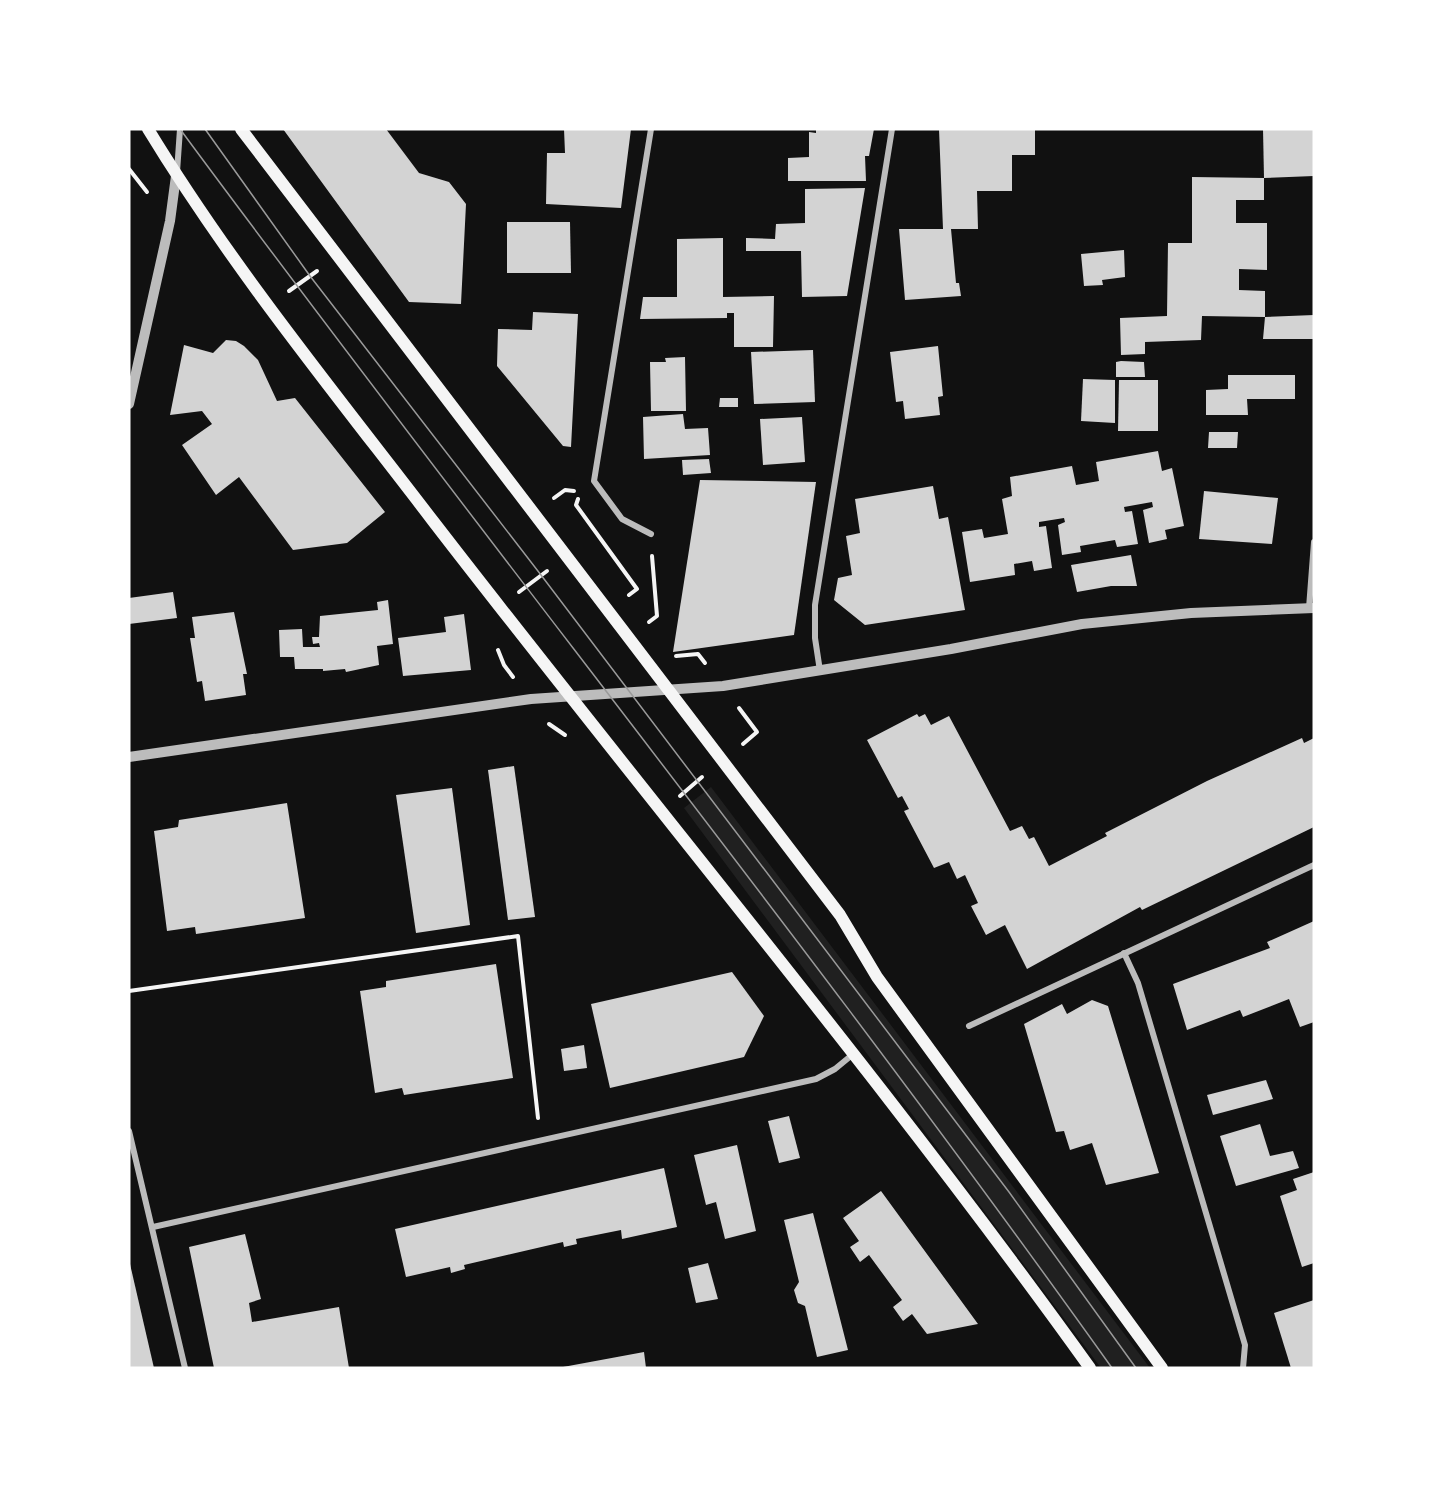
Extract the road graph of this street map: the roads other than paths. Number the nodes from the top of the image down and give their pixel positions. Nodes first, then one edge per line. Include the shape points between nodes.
1 (148, 129) edge
2 (180, 129) edge
3 (241, 129) edge
4 (651, 129) edge
5 (892, 129) edge
6 (176, 176) junction
7 (129, 404) edge
8 (651, 534) road end
9 (1314, 542) edge
10 (1311, 608) edge
11 (820, 671) junction
12 (670, 690) junction
13 (568, 695) junction
14 (129, 757) edge
15 (1314, 865) edge
16 (1124, 953) junction
17 (969, 1026) dead end
18 (852, 1055) junction
19 (129, 1131) edge
20 (153, 1227) junction
21 (185, 1368) edge
22 (1090, 1368) edge
23 (1162, 1368) edge
24 (1243, 1368) edge

1 - 6 main road
2 - 6 street
3 - 12 main road
4 - 8 street via 594,481 622,519
5 - 11 street via 815,605
6 - 7 street via 170,221
6 - 13 main road via 269,307
9 - 10 street
10 - 11 street via 1191,613 1082,624
11 - 12 street
12 - 13 street
12 - 23 main road via 840,915 877,977
13 - 14 street
13 - 18 main road via 663,810
15 - 16 street
16 - 17 street
16 - 24 street via 1138,983 1245,1345
18 - 20 street via 816,1079
18 - 22 main road
19 - 20 street
20 - 21 street

